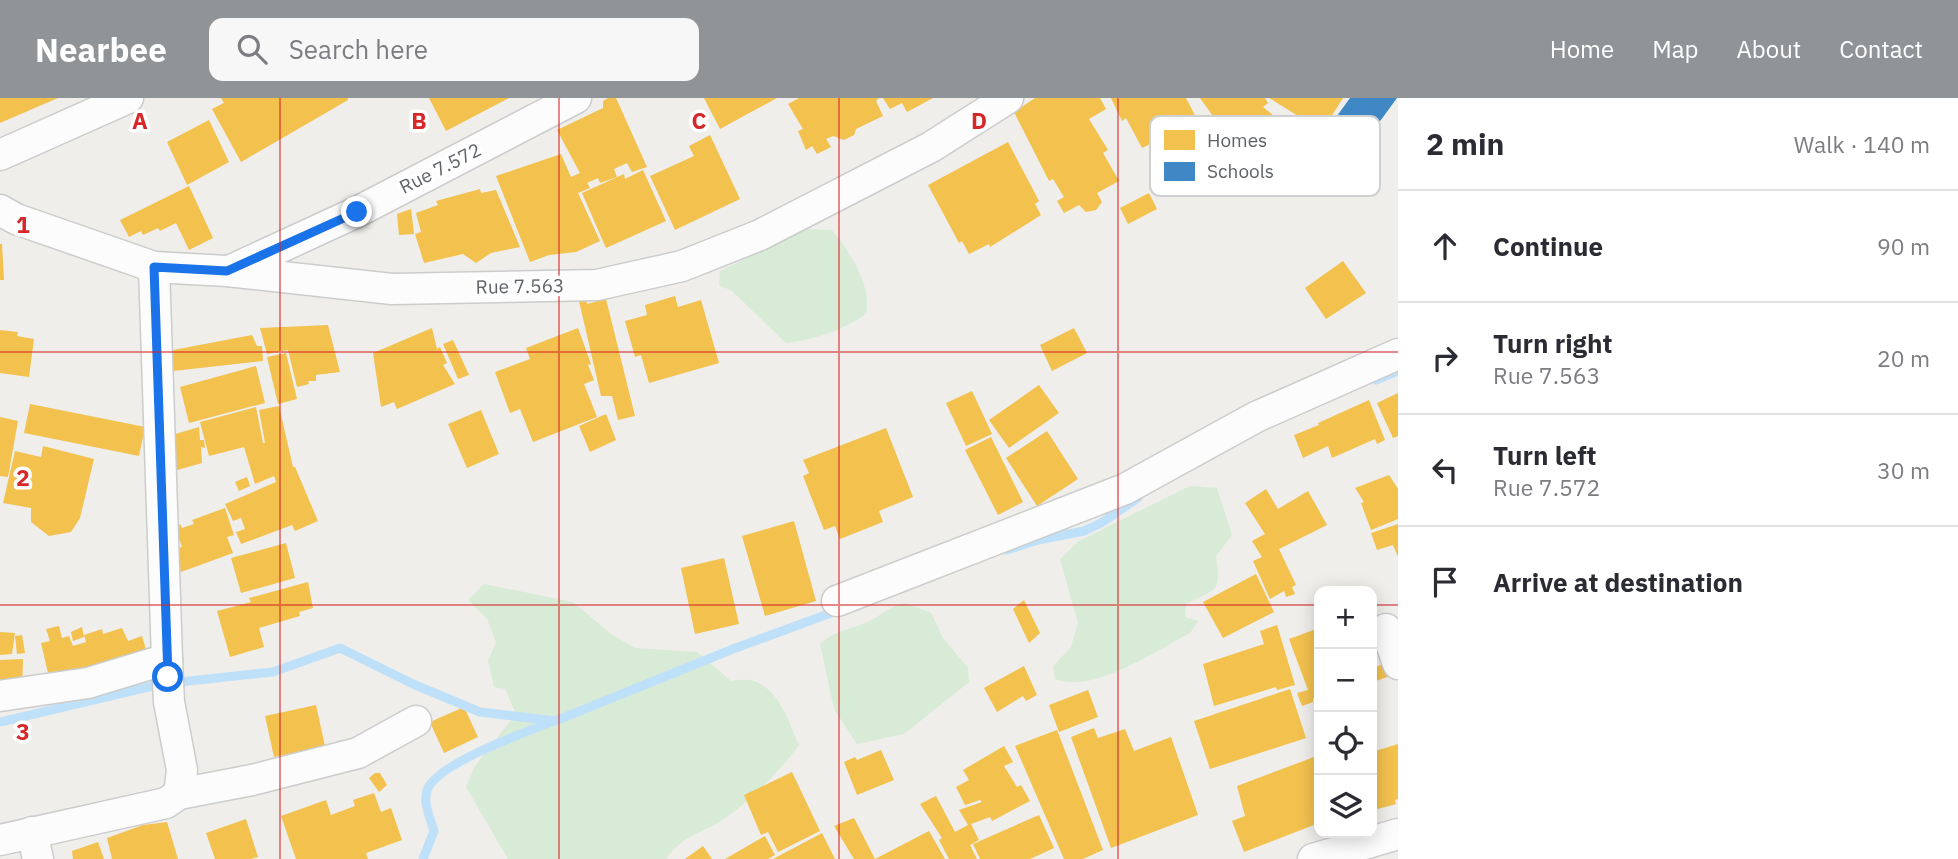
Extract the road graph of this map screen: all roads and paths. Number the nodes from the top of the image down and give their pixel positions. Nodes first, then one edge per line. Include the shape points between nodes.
1 (128, 98) edge
2 (576, 98) edge
3 (1008, 98) edge
4 (0, 155) edge
5 (0, 210) edge
6 (154, 267) junction
7 (227, 271) junction
8 (1398, 354) edge
9 (837, 601) dead end
10 (1387, 629) dead end
11 (1398, 663) edge
12 (168, 679) junction
13 (0, 696) edge
14 (416, 721) dead end
15 (179, 793) junction
16 (1398, 834) edge
17 (0, 840) edge
18 (35, 845) edge
19 (1313, 859) edge

1 - 4 street
2 - 7 street, Rue 7.572 via 357,212
3 - 7 street, Rue 7.563 via 931,147 760,235 682,266 597,285 392,289
5 - 6 street, Rue 7.563
6 - 7 street, Rue 7.563
6 - 12 street
8 - 9 street via 1256,417 1125,489
10 - 11 street
12 - 13 street via 88,683
12 - 15 street via 182,771
14 - 15 street via 358,753
15 - 18 street via 166,803
16 - 19 street
17 - 18 street

